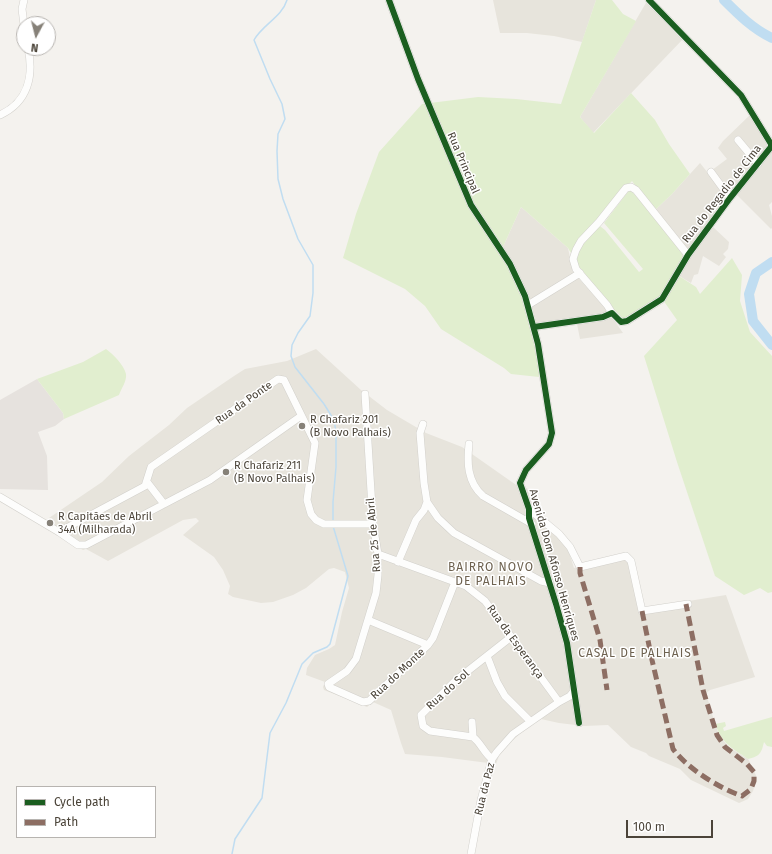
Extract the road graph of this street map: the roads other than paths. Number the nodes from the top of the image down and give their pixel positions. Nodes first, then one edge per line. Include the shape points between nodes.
1 (24, 0) edge
2 (389, 0) edge
3 (649, 0) edge
4 (23, 16) edge
5 (30, 56) edge
6 (0, 115) edge
7 (738, 140) dead end
8 (771, 144) edge
9 (758, 164) junction
10 (711, 172) dead end
11 (730, 198) junction
12 (688, 255) junction
13 (580, 273) junction
14 (528, 305) junction
15 (612, 313) junction
16 (534, 327) junction
17 (365, 394) dead end
18 (301, 416) junction
19 (422, 424) dead end
20 (469, 444) dead end
21 (146, 482) junction
22 (0, 497) edge
23 (427, 502) junction
24 (164, 504) junction
25 (529, 510) junction
26 (421, 514) junction
27 (438, 518) junction
28 (543, 521) junction
29 (373, 524) junction
30 (531, 524) junction
31 (59, 532) junction
32 (378, 554) junction
33 (398, 562) junction
34 (455, 582) junction
35 (550, 583) junction
36 (688, 604) dead end
37 (368, 620) junction
38 (511, 637) junction
39 (428, 645) junction
40 (487, 656) junction
41 (328, 684) joint
42 (574, 691) junction
43 (558, 702) junction
44 (530, 721) junction
45 (472, 722) dead end
46 (579, 724) dead end
47 (473, 736) junction
48 (492, 759) junction
49 (471, 854) edge

1 - 4 street
2 - 14 street, Rua Principal via 418,79 471,206 510,264
3 - 8 street, Rua do Regadio de Cima via 741,95
5 - 6 street via 28,87 19,100
7 - 9 street
8 - 9 street, Rua do Regadio de Cima
9 - 11 street, Rua do Regadio de Cima
10 - 11 street
11 - 12 street, Rua do Regadio de Cima
12 - 13 street via 631,187 626,188 581,241 573,259
12 - 15 street, Rua do Regadio de Cima via 662,299 627,322 621,322
13 - 14 street
13 - 15 street
14 - 16 street, Rua Principal
15 - 16 street via 603,317
16 - 25 street, Avenida Dom Afonso Henriques via 552,433 549,444 526,470 520,483
17 - 29 street, Rua 25 de Abril
18 - 21 street, Rua da Ponte via 284,380 278,379 151,467
18 - 24 street via 210,480
18 - 29 street, Rua da Ponte via 315,443 307,500 311,514 316,520 329,524
19 - 23 street via 420,433
20 - 30 street via 469,475 477,491
21 - 24 street
21 - 31 street, Rua da Ponte via 140,489
22 - 31 street
23 - 26 street
23 - 27 street
24 - 31 street via 86,545 78,545
25 - 28 street
25 - 30 street, Avenida Dom Afonso Henriques
26 - 27 street
26 - 33 street
27 - 35 street via 454,533 541,581
28 - 30 street
28 - 36 street via 560,534 580,567 626,556 631,561 642,611
29 - 32 street, Rua 25 de Abril
30 - 35 street, Avenida Dom Afonso Henriques
32 - 33 street, Rua da Esperança
32 - 37 street, Rua 25 de Abril via 376,593
33 - 34 street, Rua da Esperança
34 - 38 street, Rua da Esperança via 466,586 486,601
34 - 39 street, Rua do Monte
35 - 42 street, Avenida Dom Afonso Henriques via 567,643
37 - 39 street
37 - 41 street, Rua 25 de Abril via 356,659 347,671
38 - 40 street, Rua do Sol
38 - 43 street, Rua da Esperança
39 - 41 street, Rua do Monte via 366,702 332,689
40 - 44 street via 505,696
40 - 47 street, Rua do Sol via 455,681 421,715 423,726 430,732
42 - 43 street, Rua da Paz
42 - 46 street, Avenida Dom Afonso Henriques
43 - 44 street, Rua da Paz
44 - 48 street, Rua da Paz via 513,734
45 - 47 street
47 - 48 street
48 - 49 street, Rua da Paz

